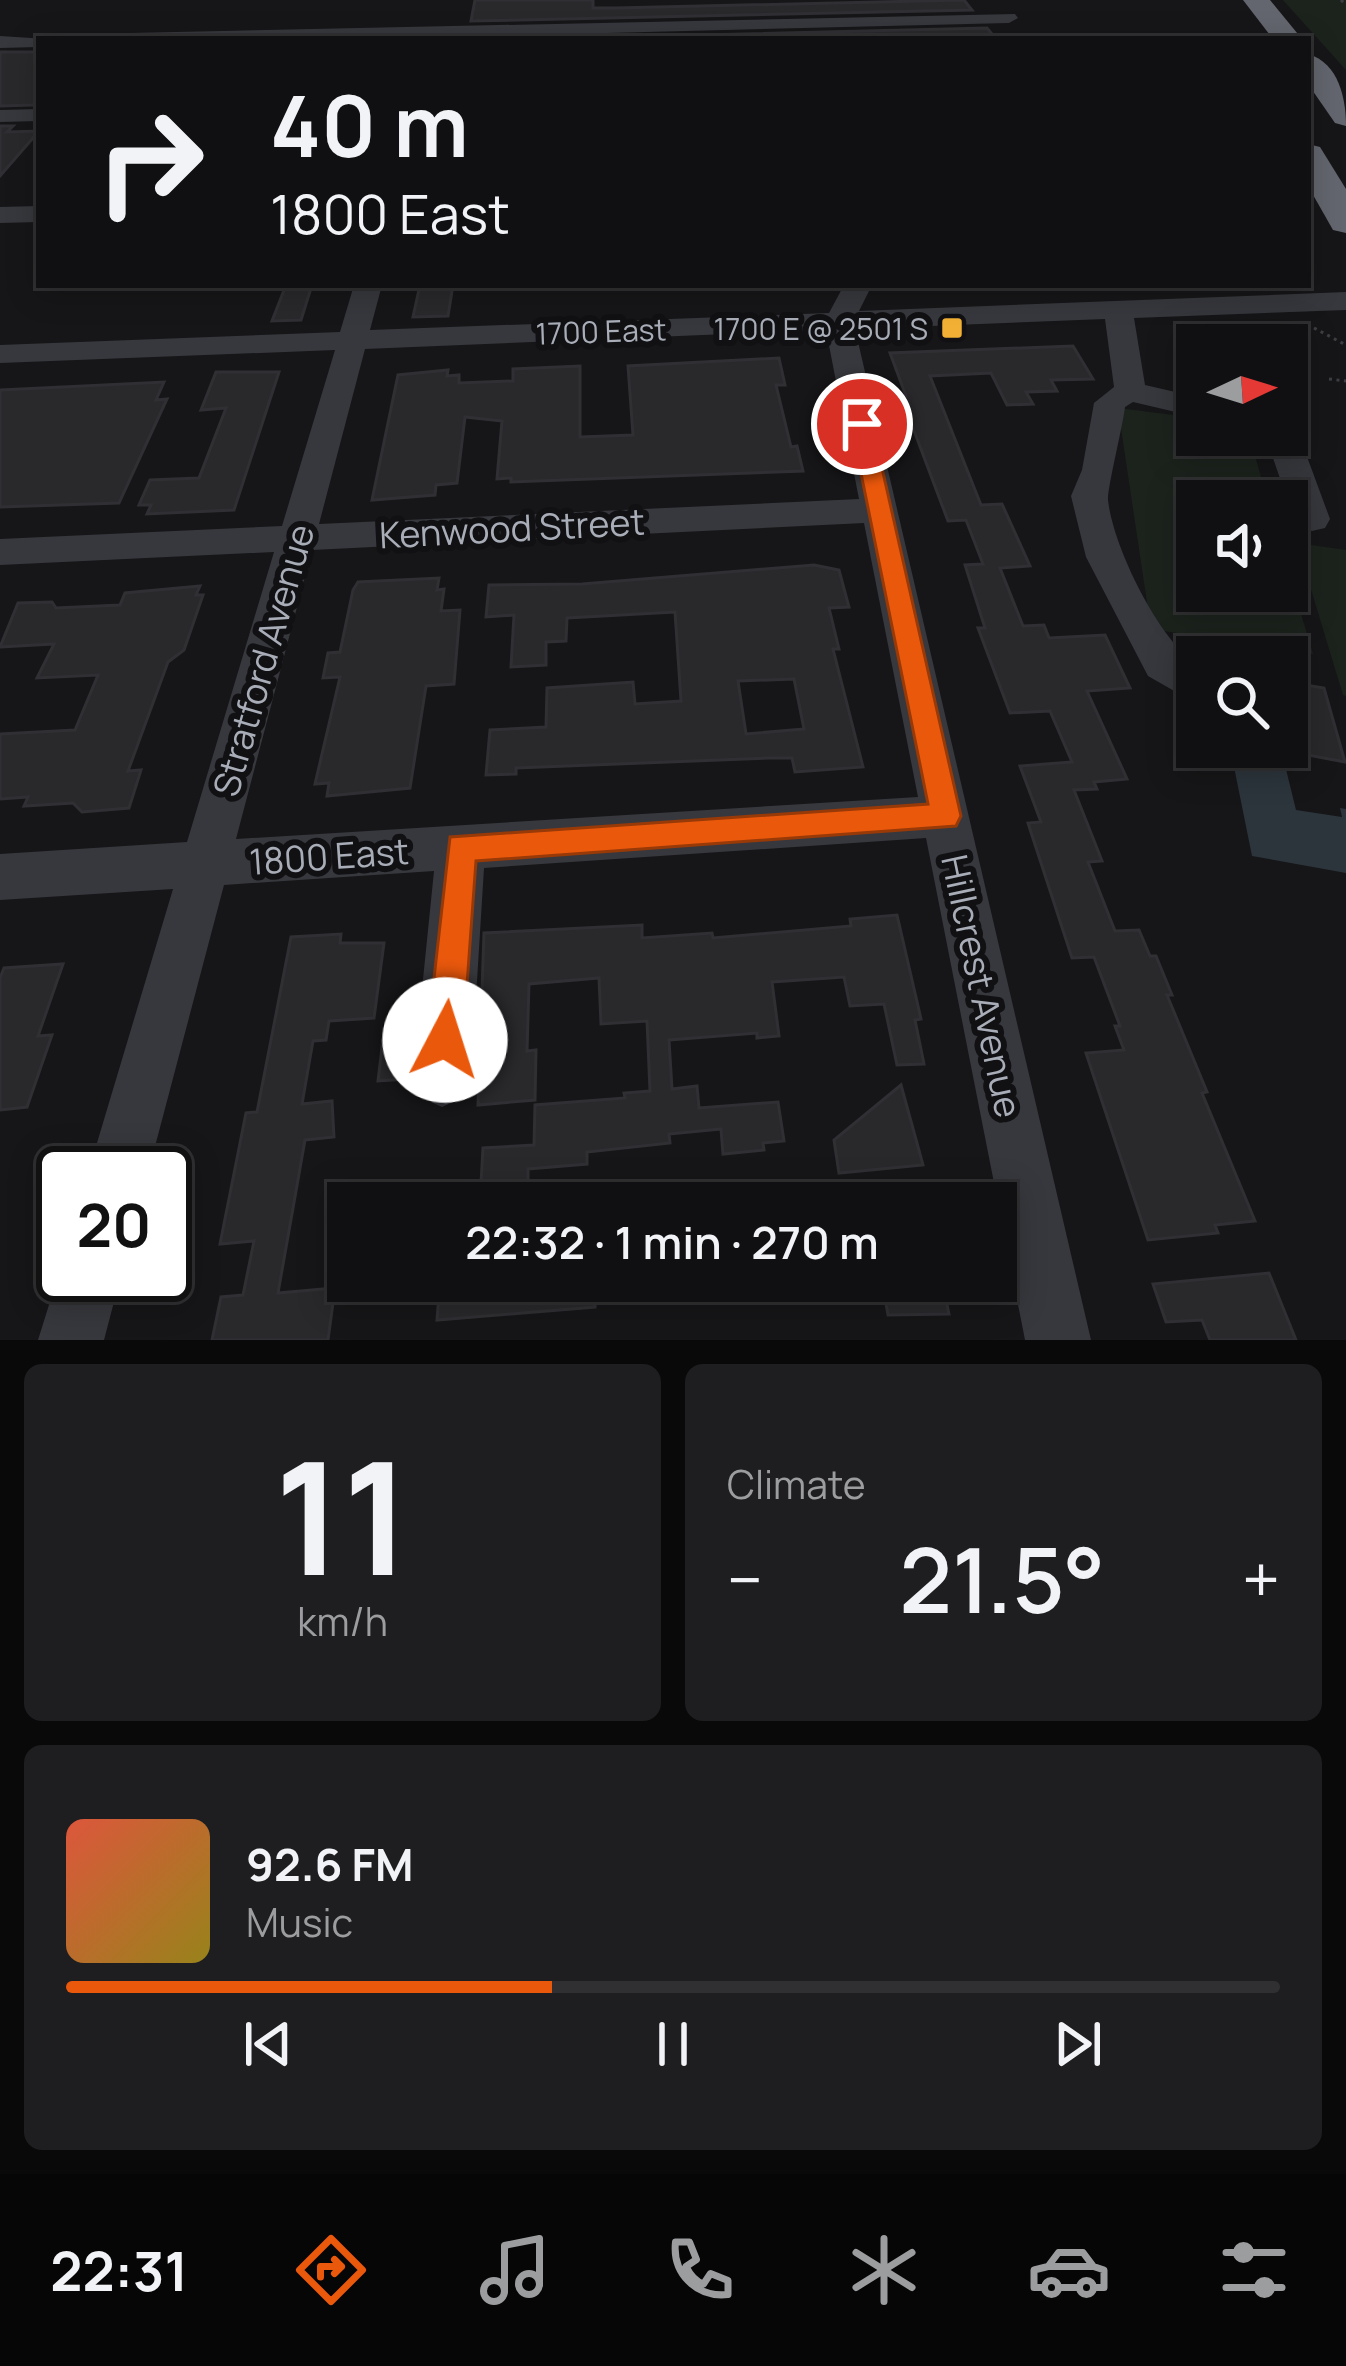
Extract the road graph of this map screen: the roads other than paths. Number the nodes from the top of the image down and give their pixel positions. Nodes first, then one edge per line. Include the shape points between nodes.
1 (993, 0) edge
2 (1256, 0) edge
3 (1009, 18) junction
4 (439, 29) edge
5 (223, 36) edge
6 (1025, 36) edge
7 (1286, 36) edge
8 (36, 41) edge
9 (0, 42) edge
10 (1311, 67) edge
11 (36, 115) edge
12 (0, 116) edge
13 (1346, 116) edge
14 (1311, 159) edge
15 (36, 214) edge
16 (0, 215) edge
17 (1346, 222) edge
18 (367, 288) edge
19 (1346, 301) edge
20 (848, 303) edge
21 (1118, 310) junction
22 (352, 340) junction
23 (0, 354) edge
24 (1130, 390) junction
25 (1176, 404) edge
26 (1290, 456) edge
27 (880, 510) junction
28 (1312, 519) dead end
29 (298, 538) junction
30 (0, 553) edge
31 (1176, 673) edge
32 (946, 816) junction
33 (461, 847) junction
34 (204, 864) junction
35 (0, 877) edge
36 (442, 1078) dead end
37 (126, 1146) edge
38 (82, 1302) edge
39 (71, 1340) edge
40 (1058, 1340) edge

1 - 3 street
2 - 7 highway
3 - 4 street
3 - 6 street
4 - 5 street
8 - 9 street
10 - 13 highway
11 - 12 street
14 - 17 highway
15 - 16 street
18 - 22 street, Stratford Avenue
19 - 21 street, 1700 East
20 - 21 street, 1700 East
20 - 22 street, 1700 East
20 - 27 street, Hillcrest Avenue
21 - 24 street
22 - 23 street, 1700 East
22 - 29 street, Stratford Avenue
24 - 25 street
24 - 31 street via 1110,403 1089,496 1105,557 1163,664
26 - 28 street
27 - 29 street, Kenwood Street
27 - 32 street, Hillcrest Avenue
29 - 30 street, Kenwood Street
29 - 34 street, Stratford Avenue
32 - 33 street, 1800 East
32 - 40 street, Hillcrest Avenue
33 - 34 street, 1800 East
33 - 36 street
34 - 35 street, 1800 East
34 - 37 street, Stratford Avenue
38 - 39 street

